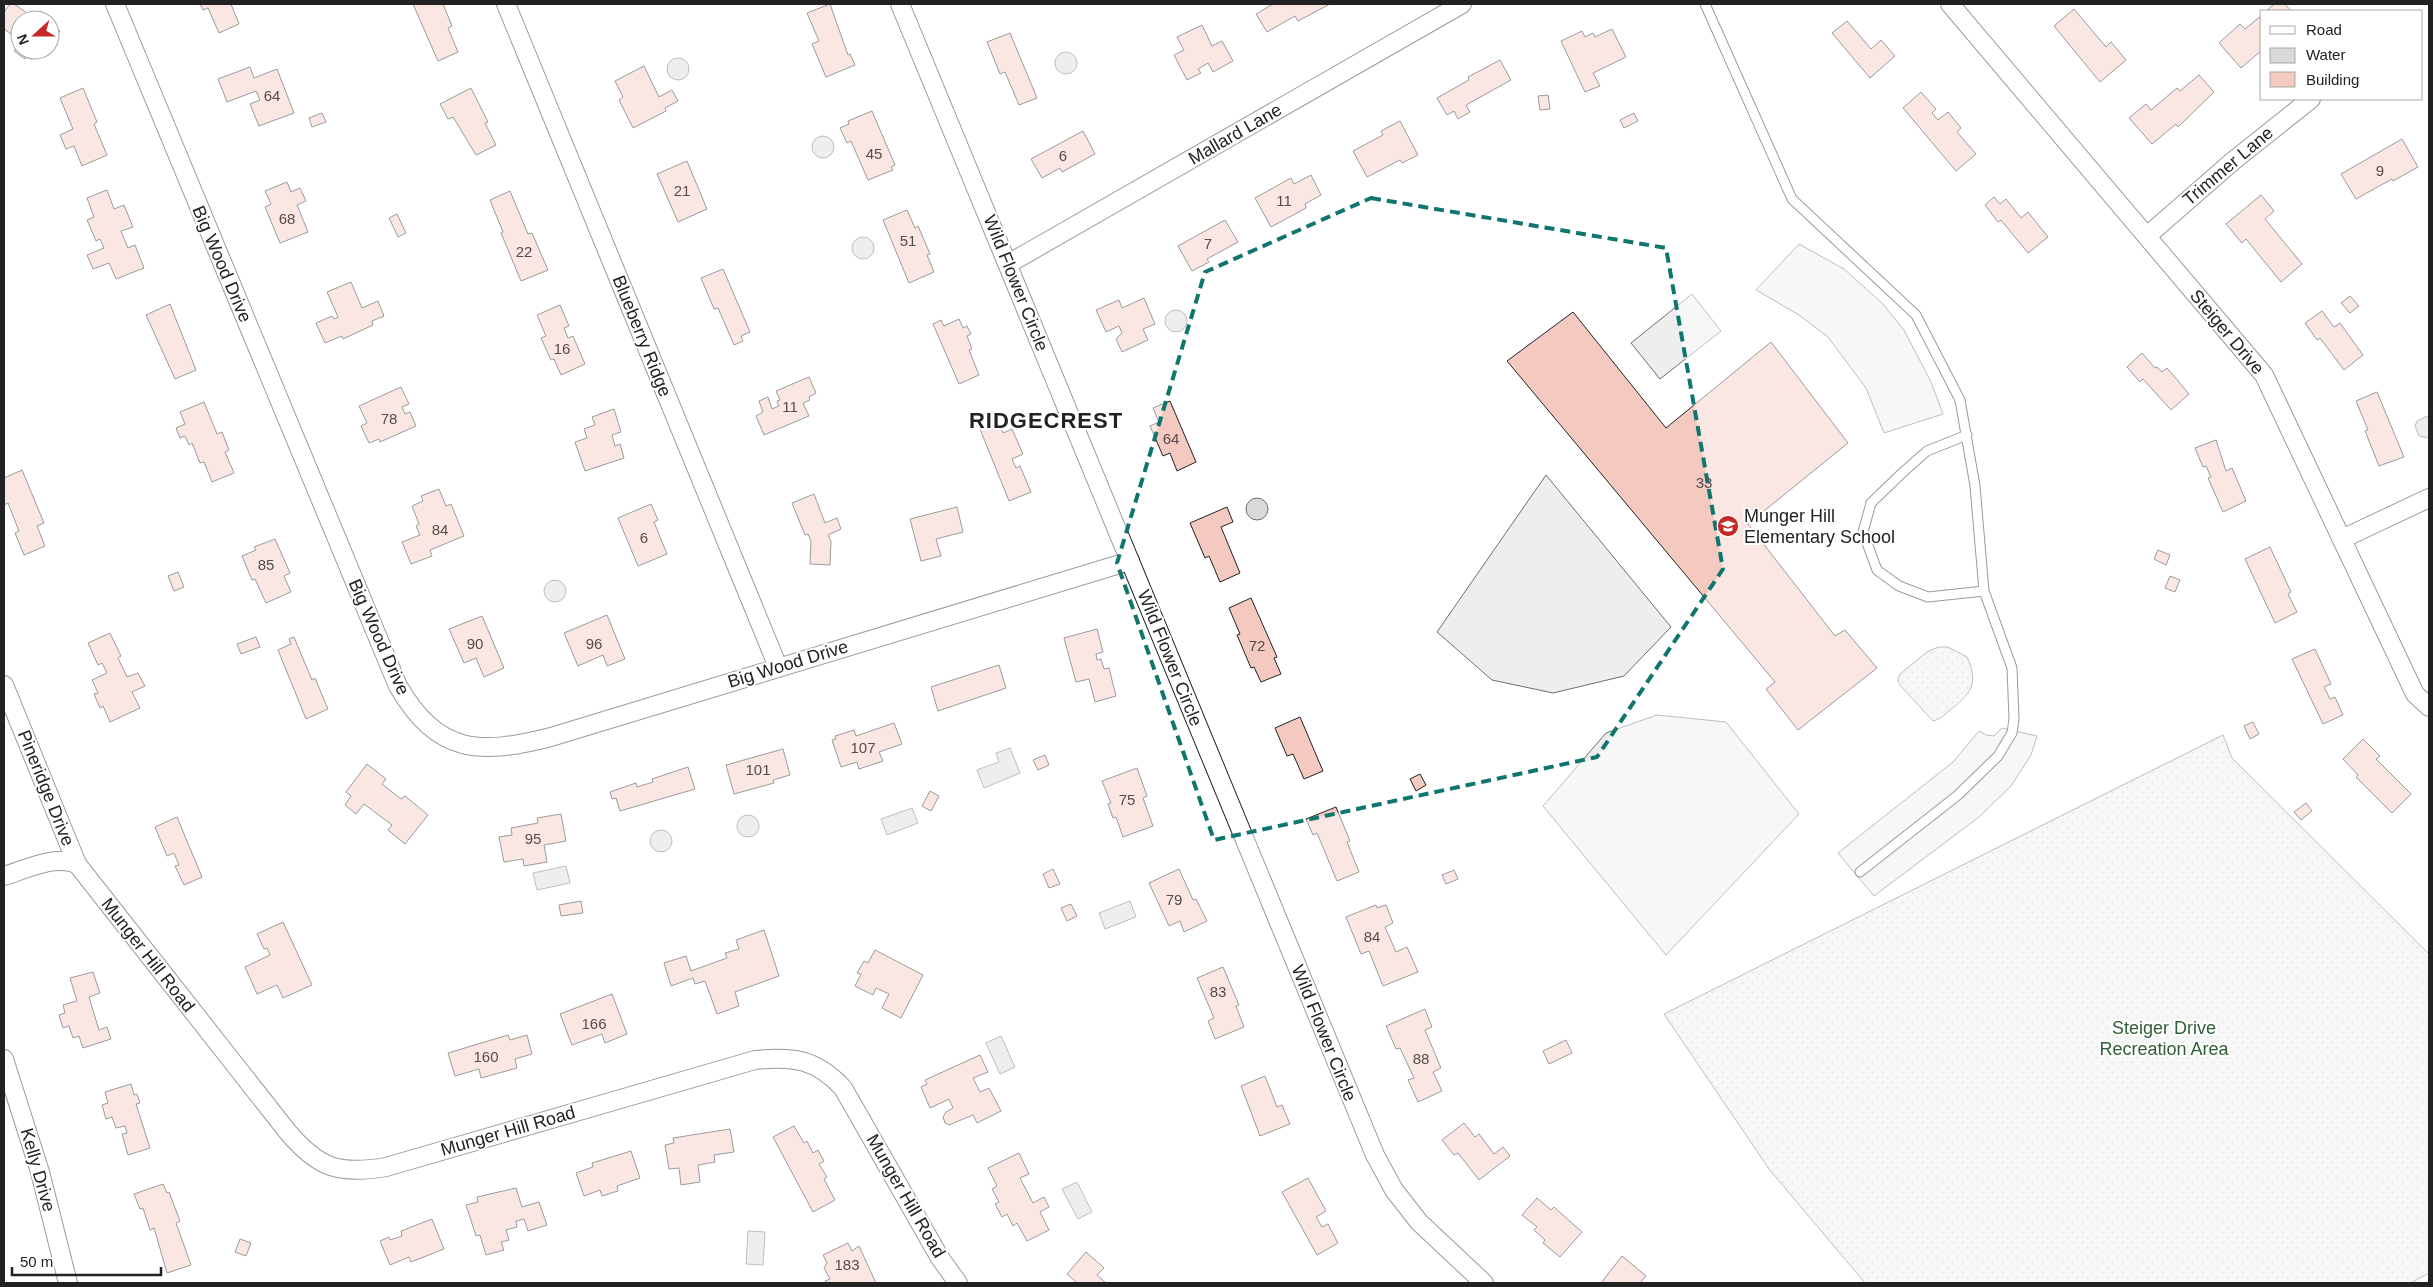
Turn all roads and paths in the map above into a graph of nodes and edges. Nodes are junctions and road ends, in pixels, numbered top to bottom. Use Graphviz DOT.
graph roads {
  1 [pos="114,4"];
  2 [pos="506,4"];
  3 [pos="900,4"];
  4 [pos="1462,4"];
  5 [pos="1705,4"];
  6 [pos="1950,4"];
  7 [pos="2310,100"];
  8 [pos="2147,236"];
  9 [pos="1008,264"];
  10 [pos="1967,435"];
  11 [pos="2429,498"];
  12 [pos="2342,539"];
  13 [pos="1130,560"];
  14 [pos="1984,591"];
  15 [pos="778,668"];
  16 [pos="4,685"];
  17 [pos="2429,707"];
  18 [pos="77,864"];
  19 [pos="1860,872"];
  20 [pos="4,876"];
  21 [pos="4,1059"];
  22 [pos="68,1283"];
  23 [pos="958,1283"];
  24 [pos="1484,1283"];
  1 -- 15 [label="street, Big Wood Drive"];
  2 -- 15 [label="street, Blueberry Ridge"];
  3 -- 9 [label="street, Wild Flower Circle"];
  4 -- 9 [label="street, Mallard Lane"];
  5 -- 10 [label="lane"];
  6 -- 8 [label="street, Steiger Drive"];
  7 -- 8 [label="street, Trimmer Lane"];
  8 -- 12 [label="street, Steiger Drive"];
  9 -- 13 [label="street, Wild Flower Circle"];
  10 -- 14 [label="lane"];
  10 -- 14 [label="lane"];
  11 -- 12 [label="street"];
  12 -- 17 [label="street, Steiger Drive"];
  13 -- 15 [label="street, Big Wood Drive"];
  13 -- 24 [label="street, Wild Flower Circle"];
  14 -- 19 [label="lane"];
  16 -- 18 [label="street, Pineridge Drive"];
  18 -- 20 [label="street"];
  18 -- 23 [label="street, Munger Hill Road"];
  21 -- 22 [label="street, Kelly Drive"];
}
